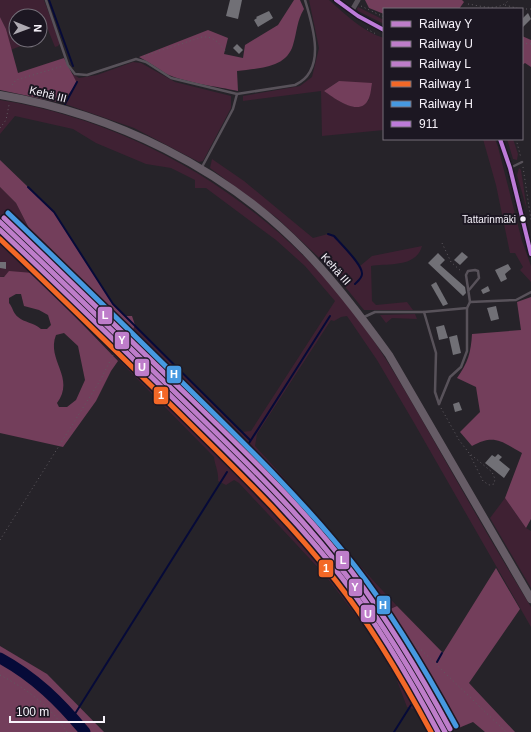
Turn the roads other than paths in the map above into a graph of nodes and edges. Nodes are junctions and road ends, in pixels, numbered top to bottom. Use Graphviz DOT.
graph roads {
  1 [pos="46,0"];
  2 [pos="304,0"];
  3 [pos="336,0"];
  4 [pos="357,2"];
  5 [pos="351,12"];
  6 [pos="383,29"];
  7 [pos="237,94"];
  8 [pos="0,95"];
  9 [pos="500,140"];
  10 [pos="522,162"];
  11 [pos="510,168"];
  12 [pos="201,169"];
  13 [pos="531,254"];
  14 [pos="469,290"];
  15 [pos="531,292"];
  16 [pos="470,302"];
  17 [pos="467,308"];
  18 [pos="424,312"];
  19 [pos="363,318"];
  20 [pos="531,599"];
  1 -- 7 [label="lane"];
  2 -- 7 [label="lane"];
  3 -- 5 [label="street"];
  4 -- 5 [label="street"];
  5 -- 6 [label="street"];
  7 -- 12 [label="lane"];
  8 -- 12 [label="highway, Kehä III"];
  9 -- 11 [label="street"];
  10 -- 11 [label="lane"];
  11 -- 13 [label="street"];
  12 -- 19 [label="highway, Kehä III"];
  14 -- 14 [label="lane"];
  14 -- 16 [label="lane"];
  15 -- 16 [label="lane"];
  16 -- 17 [label="lane"];
  17 -- 18 [label="lane"];
  17 -- 18 [label="lane"];
  18 -- 19 [label="lane"];
  19 -- 20 [label="highway, Kehä III"];
}
